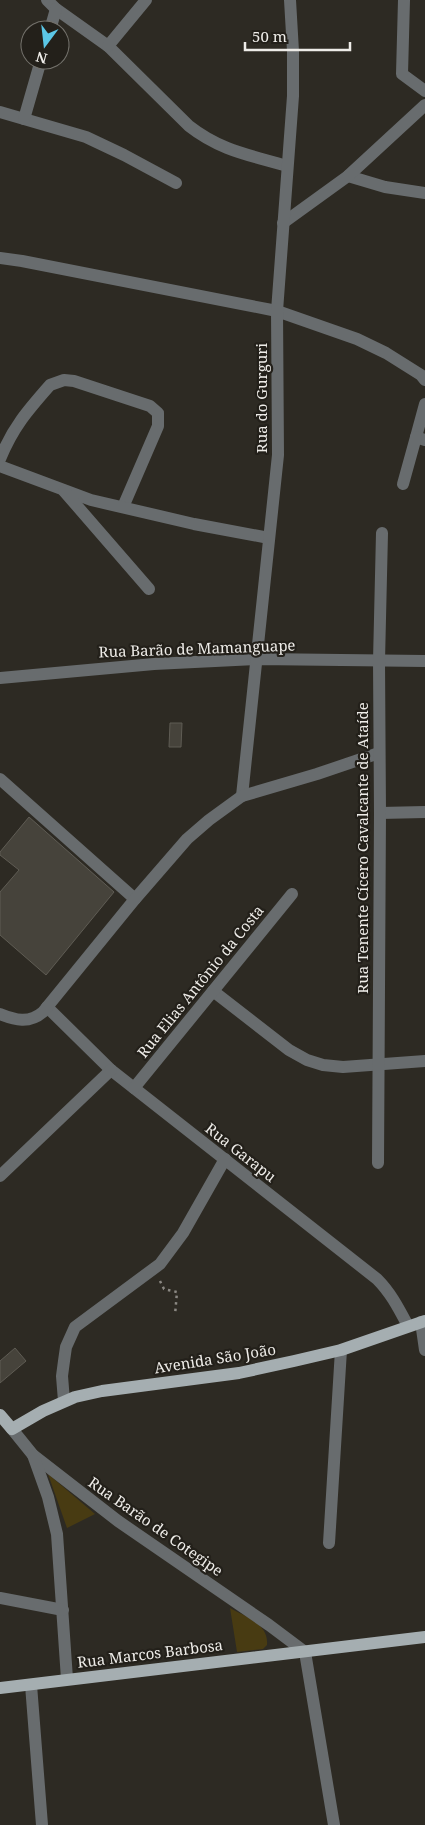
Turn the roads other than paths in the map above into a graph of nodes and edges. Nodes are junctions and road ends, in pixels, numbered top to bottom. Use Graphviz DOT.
graph roads {
  1 [pos="47,0"];
  2 [pos="146,0"];
  3 [pos="290,0"];
  4 [pos="404,0"];
  5 [pos="56,9"];
  6 [pos="53,20"];
  7 [pos="108,46"];
  8 [pos="38,70"];
  9 [pos="425,91"];
  10 [pos="425,104"];
  11 [pos="0,112"];
  12 [pos="24,119"];
  13 [pos="288,166"];
  14 [pos="348,176"];
  15 [pos="176,183"];
  16 [pos="425,193"];
  17 [pos="283,223"];
  18 [pos="0,258"];
  19 [pos="276,311"];
  20 [pos="425,380"];
  21 [pos="425,404"];
  22 [pos="420,439"];
  23 [pos="0,459"];
  24 [pos="0,466"];
  25 [pos="403,484"];
  26 [pos="64,491"];
  27 [pos="123,507"];
  28 [pos="382,533"];
  29 [pos="268,538"];
  30 [pos="149,589"];
  31 [pos="258,659"];
  32 [pos="379,661"];
  33 [pos="425,661"];
  34 [pos="0,678"];
  35 [pos="379,753"];
  36 [pos="0,779"];
  37 [pos="242,796"];
  38 [pos="425,812"];
  39 [pos="380,813"];
  40 [pos="292,894"];
  41 [pos="135,899"];
  42 [pos="213,991"];
  43 [pos="48,1007"];
  44 [pos="0,1014"];
  45 [pos="425,1061"];
  46 [pos="377,1064"];
  47 [pos="112,1070"];
  48 [pos="134,1088"];
  49 [pos="225,1159"];
  50 [pos="378,1163"];
  51 [pos="0,1176"];
  52 [pos="423,1321"];
  53 [pos="408,1326"];
  54 [pos="341,1350"];
  55 [pos="425,1350"];
  56 [pos="64,1401"];
  57 [pos="0,1415"];
  58 [pos="12,1429"];
  59 [pos="33,1455"];
  60 [pos="329,1543"];
  61 [pos="0,1598"];
  62 [pos="63,1610"];
  63 [pos="425,1637"];
  64 [pos="305,1652"];
  65 [pos="67,1680"];
  66 [pos="30,1685"];
  67 [pos="0,1688"];
  68 [pos="42,1825"];
  69 [pos="334,1825"];
  1 -- 5 [label="street"];
  2 -- 7 [label="street"];
  3 -- 13 [label="street, Rua do Gurguri"];
  4 -- 9 [label="street"];
  5 -- 6 [label="street"];
  5 -- 7 [label="street"];
  7 -- 13 [label="street"];
  8 -- 12 [label="street"];
  10 -- 14 [label="street"];
  11 -- 12 [label="street"];
  12 -- 15 [label="street"];
  13 -- 17 [label="street, Rua do Gurguri"];
  14 -- 16 [label="street"];
  14 -- 17 [label="street"];
  17 -- 19 [label="street, Rua do Gurguri"];
  18 -- 19 [label="street"];
  19 -- 20 [label="street"];
  19 -- 29 [label="street, Rua do Gurguri"];
  21 -- 22 [label="street"];
  22 -- 25 [label="street"];
  23 -- 27 [label="street"];
  24 -- 26 [label="street"];
  26 -- 27 [label="street"];
  26 -- 30 [label="street"];
  27 -- 29 [label="street"];
  28 -- 32 [label="street, Rua Tenente Cícero Cavalcante de Ataíde"];
  29 -- 31 [label="street, Rua do Gurguri"];
  31 -- 32 [label="street, Rua Barão de Mamanguape"];
  31 -- 34 [label="street, Rua Barão de Mamanguape"];
  31 -- 37 [label="street, Rua do Gurguri"];
  32 -- 33 [label="street, Rua Barão de Mamanguape"];
  32 -- 35 [label="street, Rua Tenente Cícero Cavalcante de Ataíde"];
  35 -- 37 [label="street"];
  35 -- 39 [label="street, Rua Tenente Cícero Cavalcante de Ataíde"];
  36 -- 41 [label="street"];
  37 -- 41 [label="street"];
  38 -- 39 [label="street"];
  39 -- 46 [label="street, Rua Tenente Cícero Cavalcante de Ataíde"];
  40 -- 42 [label="street, Rua Elias Antônio da Costa"];
  41 -- 43 [label="street"];
  42 -- 46 [label="street"];
  42 -- 48 [label="street, Rua Elias Antônio da Costa"];
  43 -- 44 [label="street"];
  43 -- 47 [label="street, Rua Garapu"];
  45 -- 46 [label="street"];
  46 -- 50 [label="street, Rua Tenente Cícero Cavalcante de Ataíde"];
  47 -- 48 [label="street, Rua Garapu"];
  47 -- 51 [label="street"];
  48 -- 49 [label="street, Rua Garapu"];
  49 -- 53 [label="street, Rua Garapu"];
  49 -- 56 [label="street"];
  52 -- 53 [label="main road, Avenida São João"];
  52 -- 55 [label="street"];
  53 -- 54 [label="main road, Avenida São João"];
  54 -- 56 [label="main road, Avenida São João"];
  54 -- 60 [label="street"];
  56 -- 58 [label="main road, Avenida São João"];
  57 -- 58 [label="main road, Rua Barão de Cotegipe"];
  58 -- 59 [label="street, Rua Barão de Cotegipe"];
  59 -- 62 [label="street"];
  59 -- 64 [label="street, Rua Barão de Cotegipe"];
  61 -- 62 [label="street"];
  62 -- 65 [label="street"];
  63 -- 64 [label="main road, Rua Marcos Barbosa"];
  64 -- 65 [label="main road, Rua Marcos Barbosa"];
  64 -- 69 [label="street"];
  65 -- 66 [label="main road, Rua Marcos Barbosa"];
  66 -- 67 [label="main road, Rua Marcos Barbosa"];
  66 -- 68 [label="street"];
}
